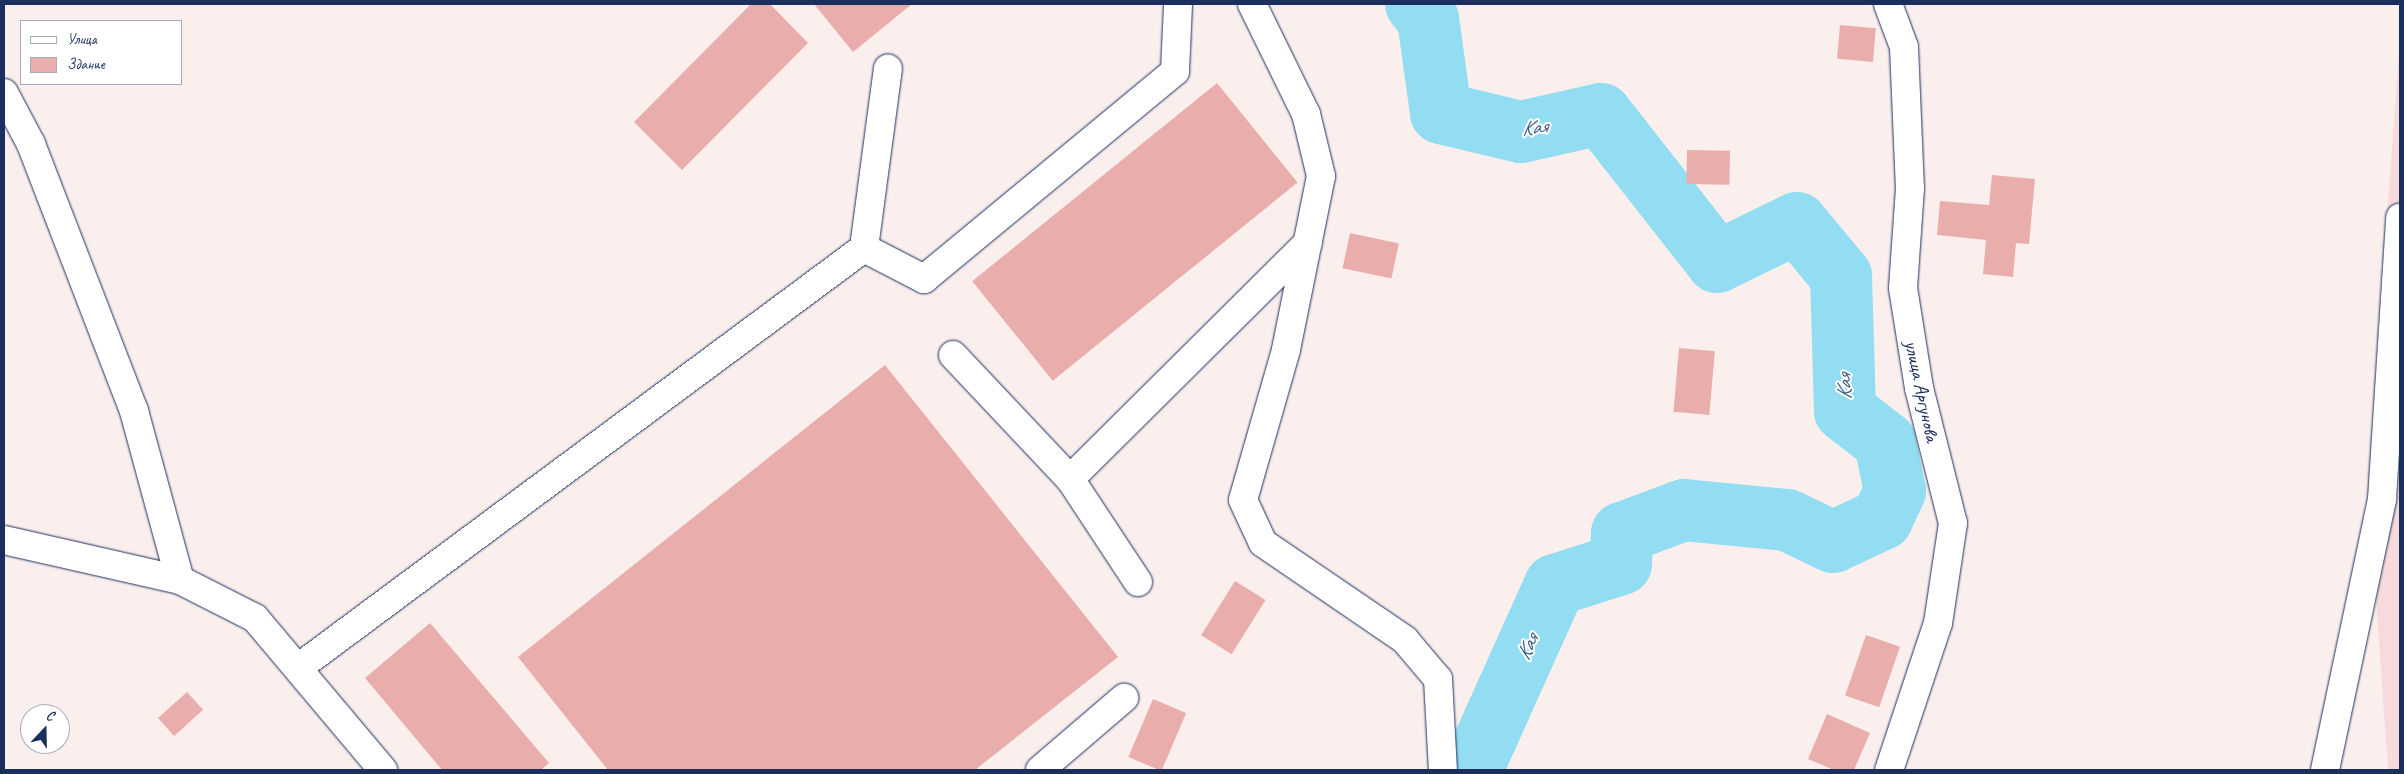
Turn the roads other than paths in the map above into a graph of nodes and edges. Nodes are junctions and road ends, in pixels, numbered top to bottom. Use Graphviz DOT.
graph roads {
  1 [pos="1178,4"];
  2 [pos="1252,4"];
  3 [pos="1888,4"];
  4 [pos="888,69"];
  5 [pos="4,93"];
  6 [pos="2400,218"];
  7 [pos="1308,243"];
  8 [pos="864,248"];
  9 [pos="954,355"];
  10 [pos="2400,456"];
  11 [pos="1070,479"];
  12 [pos="2382,499"];
  13 [pos="4,540"];
  14 [pos="180,580"];
  15 [pos="1138,582"];
  16 [pos="298,668"];
  17 [pos="1124,698"];
  18 [pos="383,770"];
  19 [pos="1040,770"];
  20 [pos="1443,770"];
  21 [pos="1889,770"];
  22 [pos="2325,770"];
  1 -- 8 [label="street"];
  2 -- 7 [label="street"];
  3 -- 21 [label="street, улица Аргунова"];
  4 -- 8 [label="street"];
  5 -- 14 [label="street"];
  6 -- 12 [label="street"];
  7 -- 11 [label="street"];
  7 -- 20 [label="street"];
  8 -- 16 [label="street"];
  9 -- 11 [label="street"];
  10 -- 12 [label="street"];
  11 -- 15 [label="street"];
  12 -- 22 [label="street"];
  13 -- 14 [label="street"];
  14 -- 16 [label="street"];
  16 -- 18 [label="street"];
  17 -- 19 [label="street"];
}
